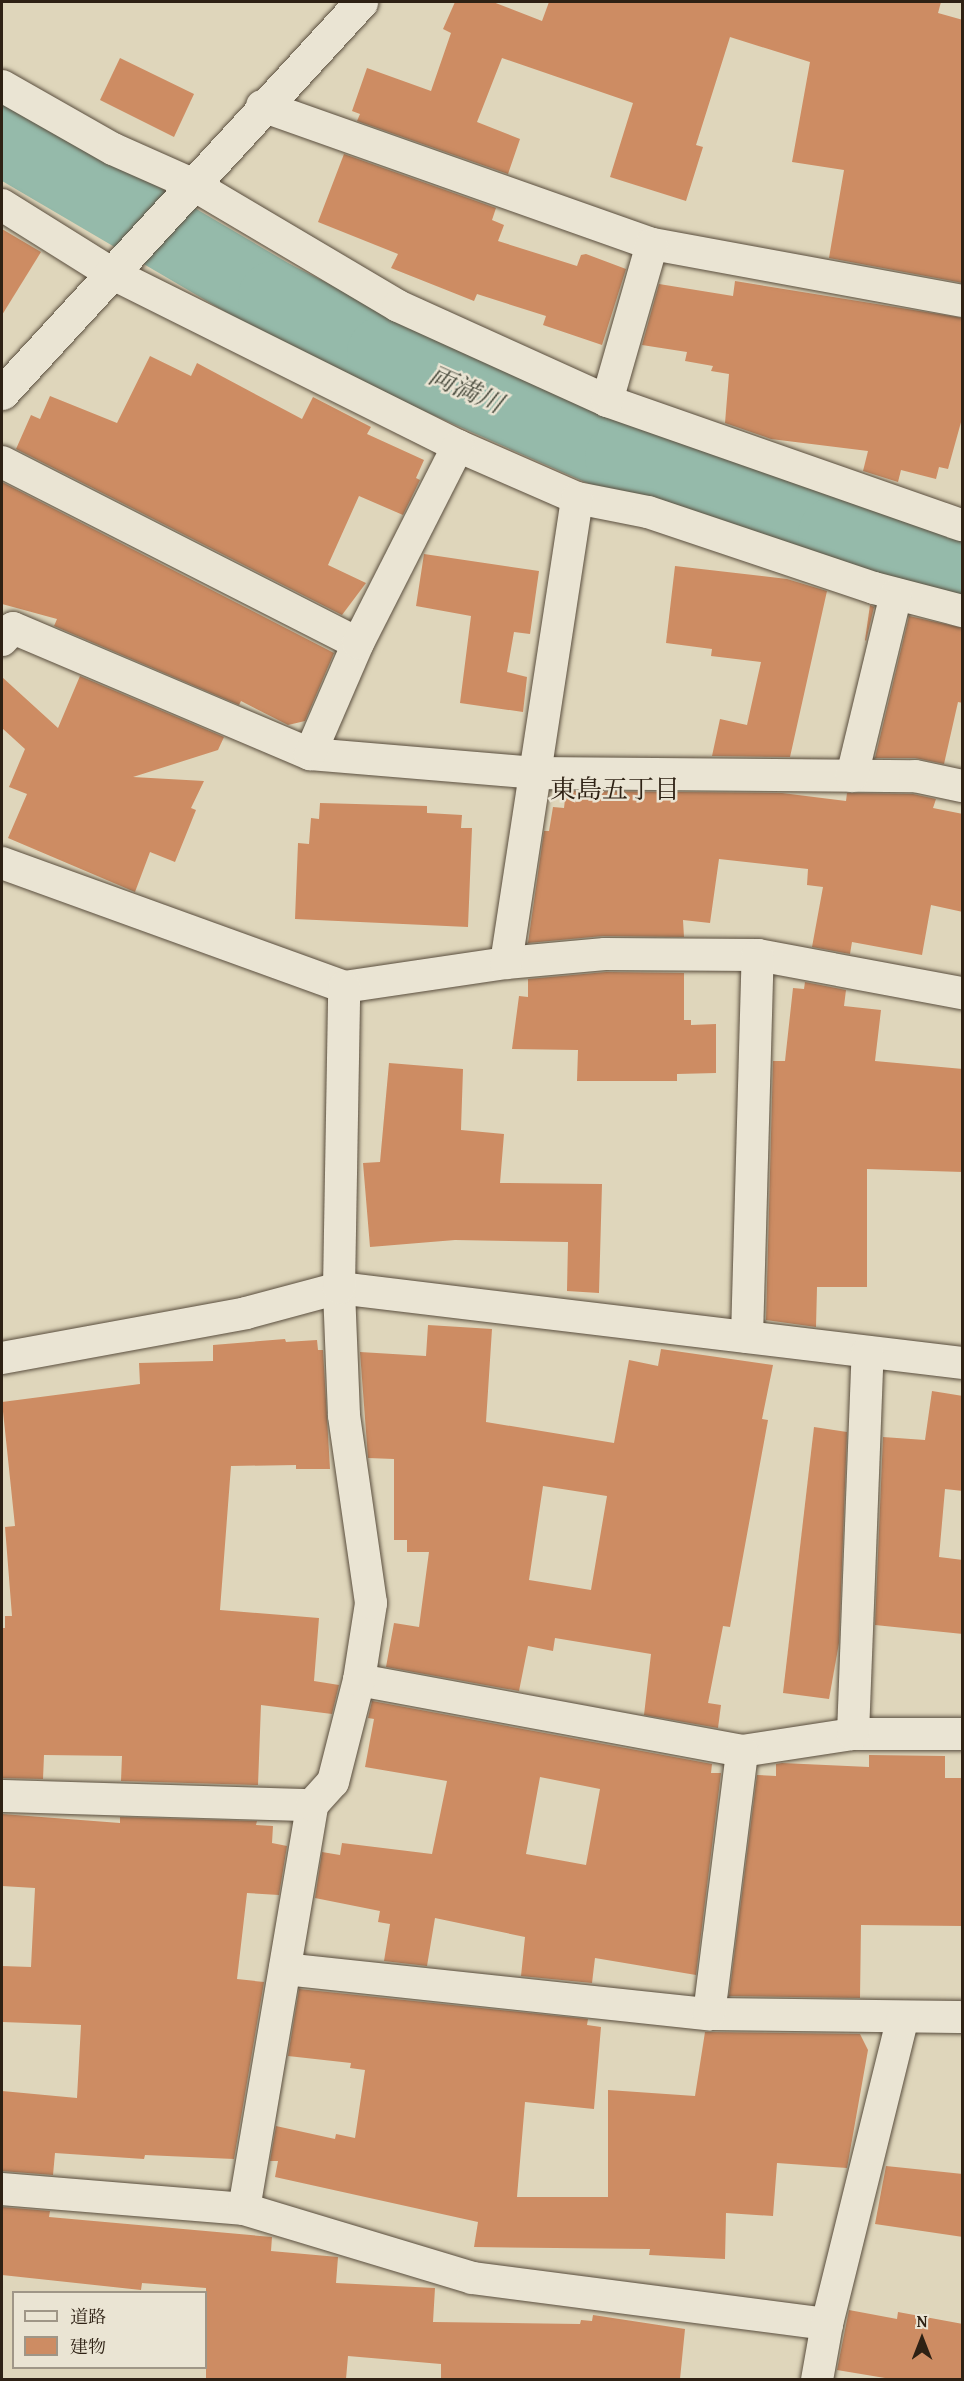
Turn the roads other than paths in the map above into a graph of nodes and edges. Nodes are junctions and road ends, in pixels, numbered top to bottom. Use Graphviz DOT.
graph roads {
  1 [pos="361,2"];
  2 [pos="2,86"];
  3 [pos="262,106"];
  4 [pos="185,190"];
  5 [pos="2,205"];
  6 [pos="652,244"];
  7 [pos="118,264"];
  8 [pos="963,301"];
  9 [pos="2,393"];
  10 [pos="607,401"];
  11 [pos="458,446"];
  12 [pos="2,462"];
  13 [pos="578,498"];
  14 [pos="963,525"];
  15 [pos="896,594"];
  16 [pos="963,611"];
  17 [pos="2,640"];
  18 [pos="358,643"];
  19 [pos="310,754"];
  20 [pos="535,773"];
  21 [pos="852,776"];
  22 [pos="963,786"];
  23 [pos="2,862"];
  24 [pos="758,955"];
  25 [pos="506,963"];
  26 [pos="344,987"];
  27 [pos="963,993"];
  28 [pos="339,1288"];
  29 [pos="747,1337"];
  30 [pos="868,1352"];
  31 [pos="2,1358"];
  32 [pos="963,1363"];
  33 [pos="359,1680"];
  34 [pos="853,1734"];
  35 [pos="963,1734"];
  36 [pos="742,1751"];
  37 [pos="2,1796"];
  38 [pos="312,1805"];
  39 [pos="285,1969"];
  40 [pos="709,2014"];
  41 [pos="903,2017"];
  42 [pos="963,2017"];
  43 [pos="2,2189"];
  44 [pos="244,2209"];
  45 [pos="827,2324"];
  46 [pos="817,2379"];
  1 -- 3 [label="street"];
  2 -- 4 [label="street"];
  3 -- 4 [label="street"];
  3 -- 6 [label="street"];
  4 -- 7 [label="street"];
  4 -- 10 [label="street"];
  5 -- 7 [label="street"];
  6 -- 8 [label="street"];
  6 -- 10 [label="street"];
  7 -- 9 [label="street"];
  7 -- 11 [label="street"];
  10 -- 14 [label="street"];
  11 -- 13 [label="street"];
  11 -- 18 [label="street"];
  12 -- 18 [label="street"];
  13 -- 15 [label="street"];
  13 -- 20 [label="street"];
  15 -- 16 [label="street"];
  15 -- 21 [label="street"];
  17 -- 19 [label="street"];
  18 -- 19 [label="street"];
  19 -- 20 [label="street"];
  20 -- 21 [label="street"];
  20 -- 25 [label="street"];
  21 -- 22 [label="street"];
  23 -- 26 [label="street"];
  24 -- 25 [label="street"];
  24 -- 27 [label="street"];
  24 -- 29 [label="street"];
  25 -- 26 [label="street"];
  26 -- 28 [label="street"];
  28 -- 29 [label="street"];
  28 -- 31 [label="street"];
  28 -- 33 [label="street"];
  29 -- 30 [label="street"];
  30 -- 32 [label="street"];
  30 -- 34 [label="street"];
  33 -- 36 [label="street"];
  33 -- 38 [label="street"];
  34 -- 35 [label="street"];
  34 -- 36 [label="street"];
  36 -- 40 [label="street"];
  37 -- 38 [label="street"];
  38 -- 39 [label="street"];
  39 -- 40 [label="street"];
  39 -- 44 [label="street"];
  40 -- 41 [label="street"];
  41 -- 42 [label="street"];
  41 -- 45 [label="street"];
  43 -- 44 [label="street"];
  44 -- 45 [label="street"];
  45 -- 46 [label="street"];
}
